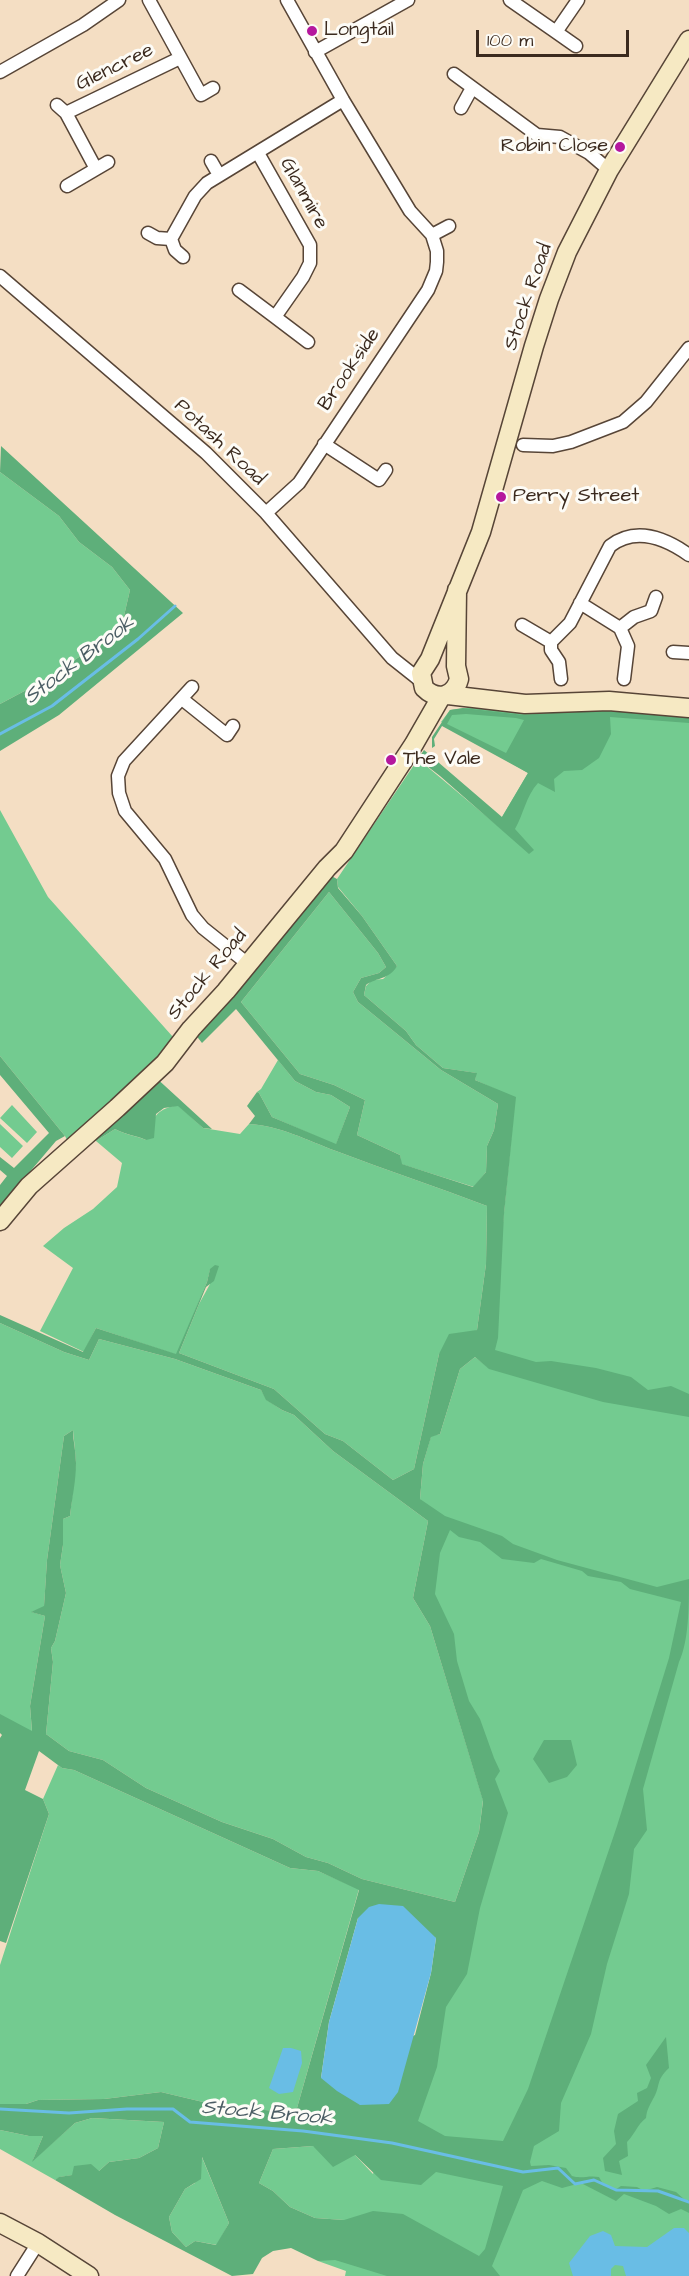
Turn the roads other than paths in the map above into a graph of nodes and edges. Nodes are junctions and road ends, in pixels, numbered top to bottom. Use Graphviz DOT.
graph roads {
  1 [pos="119,0"];
  2 [pos="149,0"];
  3 [pos="287,0"];
  4 [pos="408,0"];
  5 [pos="510,0"];
  6 [pos="578,0"];
  7 [pos="556,32"];
  8 [pos="689,40"];
  9 [pos="576,46"];
  10 [pos="315,52"];
  11 [pos="180,58"];
  12 [pos="0,72"];
  13 [pos="454,74"];
  14 [pos="213,88"];
  15 [pos="472,88"];
  16 [pos="343,100"];
  17 [pos="461,108"];
  18 [pos="258,153"];
  19 [pos="211,161"];
  20 [pos="108,162"];
  21 [pos="96,169"];
  22 [pos="609,170"];
  23 [pos="219,175"];
  24 [pos="67,186"];
  25 [pos="449,226"];
  26 [pos="148,233"];
  27 [pos="432,235"];
  28 [pos="171,239"];
  29 [pos="183,257"];
  30 [pos="0,276"];
  31 [pos="239,290"];
  32 [pos="275,317"];
  33 [pos="308,342"];
  34 [pos="689,348"];
  35 [pos="324,444"];
  36 [pos="523,445"];
  37 [pos="379,480"];
  38 [pos="267,513"];
  39 [pos="689,555"];
  40 [pos="457,590"];
  41 [pos="656,597"];
  42 [pos="580,603"];
  43 [pos="522,625"];
  44 [pos="620,628"];
  45 [pos="551,642"];
  46 [pos="674,652"];
  47 [pos="689,653"];
  48 [pos="457,669"];
  49 [pos="561,679"];
  50 [pos="624,679"];
  51 [pos="432,681"];
  52 [pos="192,687"];
  53 [pos="182,699"];
  54 [pos="501,701"];
  55 [pos="689,708"];
  56 [pos="227,734"];
  57 [pos="248,964"];
  58 [pos="0,1221"];
  59 [pos="0,2223"];
  60 [pos="38,2243"];
  61 [pos="17,2276"];
  62 [pos="89,2276"];
  1 -- 12 [label="street"];
  2 -- 11 [label="street"];
  3 -- 10 [label="street"];
  4 -- 10 [label="street"];
  5 -- 7 [label="street"];
  6 -- 7 [label="street"];
  7 -- 9 [label="street"];
  8 -- 22 [label="main road, Stock Road"];
  10 -- 16 [label="street"];
  11 -- 14 [label="street"];
  11 -- 21 [label="street, Glencree"];
  13 -- 15 [label="street"];
  15 -- 17 [label="street"];
  15 -- 22 [label="street"];
  16 -- 18 [label="street"];
  16 -- 27 [label="street"];
  18 -- 23 [label="street"];
  18 -- 32 [label="street, Glanmire"];
  19 -- 23 [label="street"];
  20 -- 21 [label="street"];
  21 -- 24 [label="street"];
  22 -- 40 [label="main road, Stock Road"];
  23 -- 28 [label="street"];
  25 -- 27 [label="street"];
  26 -- 28 [label="street"];
  27 -- 35 [label="street, Brookside"];
  28 -- 29 [label="street"];
  30 -- 38 [label="street, Potash Road"];
  31 -- 32 [label="street"];
  32 -- 33 [label="street"];
  34 -- 36 [label="street"];
  35 -- 37 [label="street"];
  35 -- 38 [label="street, Brookside"];
  38 -- 51 [label="street, Potash Road"];
  39 -- 42 [label="street"];
  40 -- 48 [label="main road, Stock Road"];
  40 -- 51 [label="main road, Stock Road"];
  41 -- 44 [label="street"];
  42 -- 44 [label="street"];
  42 -- 45 [label="street"];
  43 -- 45 [label="street"];
  44 -- 50 [label="street"];
  45 -- 49 [label="street"];
  46 -- 47 [label="street"];
  48 -- 51 [label="main road"];
  48 -- 51 [label="main road, Stock Road"];
  48 -- 54 [label="main road"];
  51 -- 54 [label="main road"];
  51 -- 57 [label="main road, Stock Road"];
  52 -- 53 [label="street"];
  53 -- 56 [label="street"];
  53 -- 57 [label="street"];
  54 -- 55 [label="main road"];
  57 -- 58 [label="main road, Stock Road"];
  59 -- 60 [label="main road"];
  60 -- 61 [label="street"];
  60 -- 62 [label="main road"];
}
